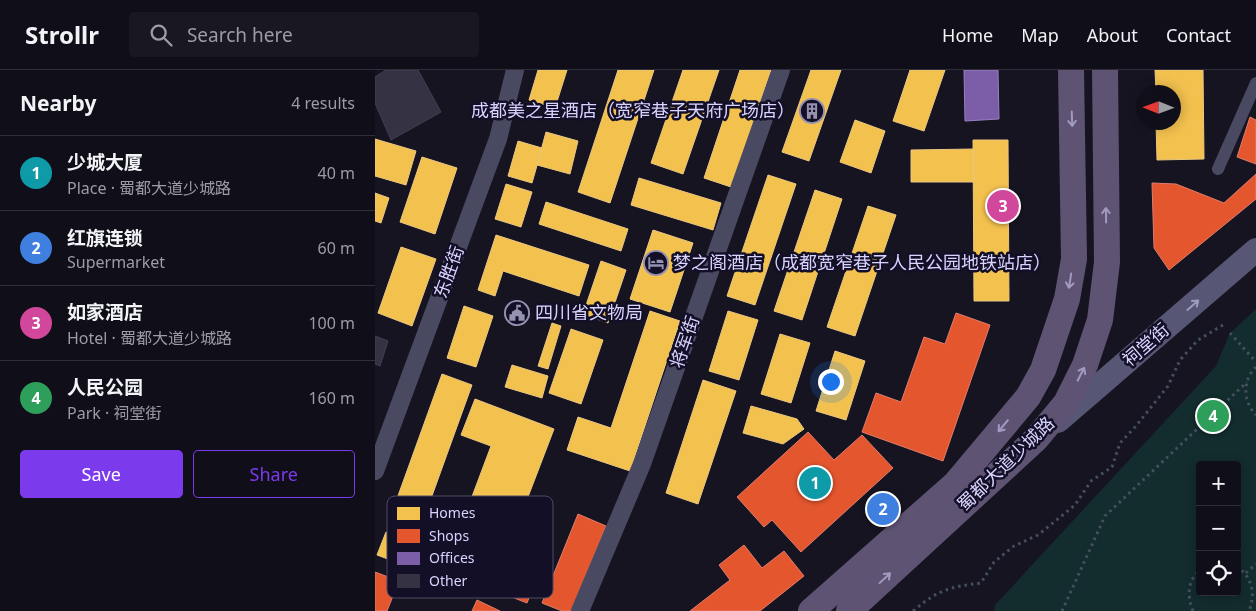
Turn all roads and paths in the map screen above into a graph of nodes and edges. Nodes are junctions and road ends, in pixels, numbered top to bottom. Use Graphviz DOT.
graph roads {
  1 [pos="515,70"];
  2 [pos="781,70"];
  3 [pos="1071,70"];
  4 [pos="1105,70"];
  5 [pos="1256,83"];
  6 [pos="1217,169"];
  7 [pos="1256,250"];
  8 [pos="1223,325"];
  9 [pos="1230,333"];
  10 [pos="1256,362"];
  11 [pos="1256,367"];
  12 [pos="1247,382"];
  13 [pos="1256,414"];
  14 [pos="1036,440"];
  15 [pos="375,471"];
  16 [pos="1256,564"];
  17 [pos="1241,569"];
  18 [pos="1246,573"];
  19 [pos="1196,574"];
  20 [pos="580,611"];
  21 [pos="811,611"];
  22 [pos="849,611"];
  23 [pos="913,611"];
  24 [pos="1062,611"];
  25 [pos="1193,611"];
  26 [pos="1249,611"];
  1 -- 15 [label="street, 东胜街"];
  2 -- 20 [label="street, 将军街"];
  3 -- 21 [label="main road, 蜀都大道少城路, one-way"];
  14 -- 4 [label="main road, 蜀都大道少城路, one-way"];
  5 -- 6 [label="street"];
  14 -- 7 [label="main road, 祠堂街, one-way"];
  8 -- 23 [label="path"];
  9 -- 10 [label="path"];
  11 -- 12 [label="path"];
  12 -- 13 [label="path"];
  12 -- 24 [label="path"];
  22 -- 14 [label="main road, 蜀都大道少城路, one-way"];
  16 -- 18 [label="path"];
  17 -- 18 [label="path"];
  18 -- 26 [label="path"];
  19 -- 25 [label="path"];
}
